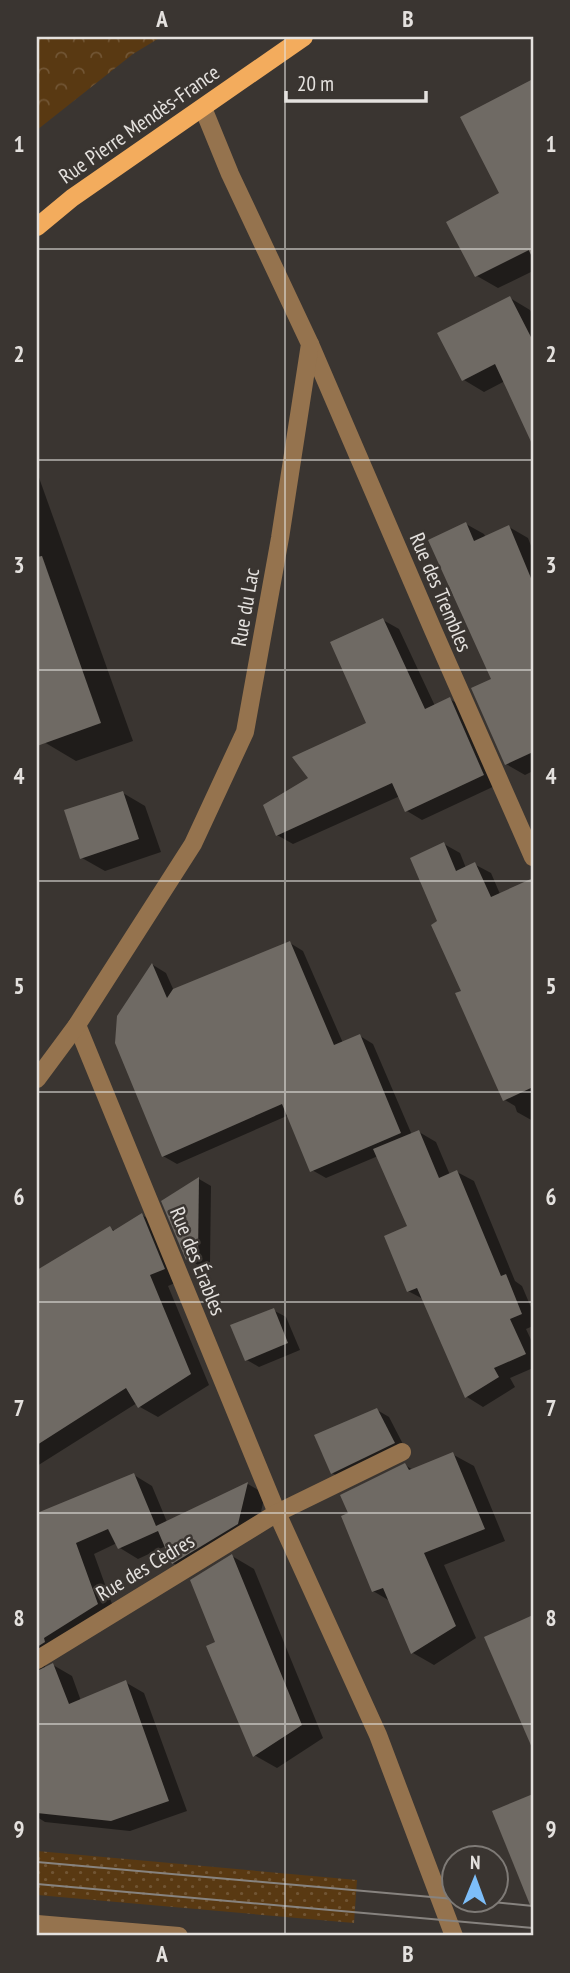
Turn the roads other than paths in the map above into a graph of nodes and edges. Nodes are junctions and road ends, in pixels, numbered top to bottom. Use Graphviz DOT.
graph roads {
  1 [pos="304,37"];
  2 [pos="203,108"];
  3 [pos="37,227"];
  4 [pos="310,344"];
  5 [pos="533,857"];
  6 [pos="77,1025"];
  7 [pos="37,1079"];
  8 [pos="402,1452"];
  9 [pos="277,1513"];
  10 [pos="37,1660"];
  11 [pos="37,1924"];
  12 [pos="179,1936"];
  13 [pos="454,1936"];
  1 -- 2 [label="main road, Rue Pierre Mendès-France"];
  2 -- 3 [label="main road, Rue Pierre Mendès-France"];
  2 -- 4 [label="street"];
  4 -- 5 [label="street, Rue des Trembles"];
  4 -- 6 [label="street, Rue du Lac"];
  6 -- 7 [label="street, Rue du Lac"];
  6 -- 9 [label="street, Rue des Érables"];
  8 -- 9 [label="street"];
  9 -- 10 [label="street, Rue des Cèdres"];
  9 -- 13 [label="street, Rue des Érables"];
  11 -- 12 [label="street"];
}
